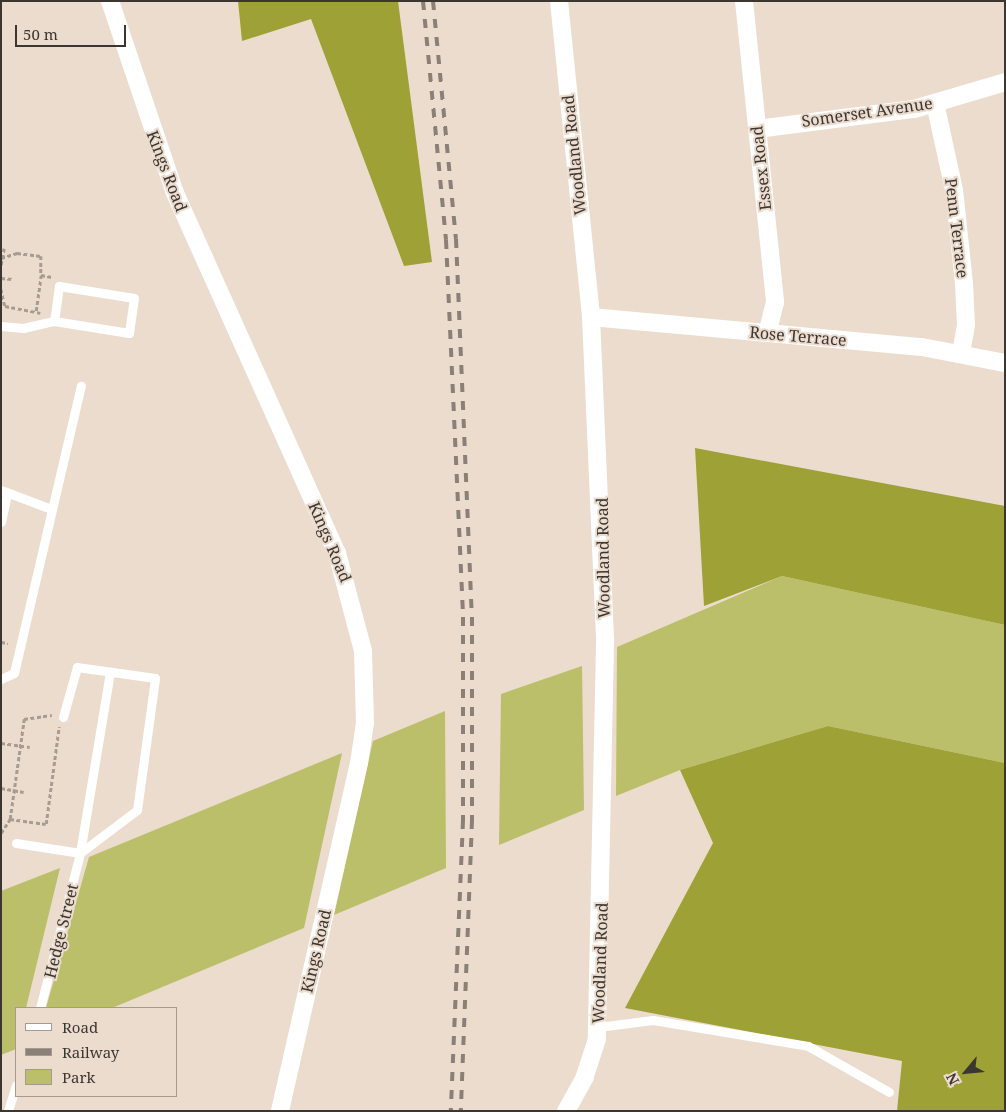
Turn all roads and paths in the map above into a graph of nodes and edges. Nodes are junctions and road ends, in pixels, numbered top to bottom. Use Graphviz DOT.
graph roads {
  1 [pos="110,1"];
  2 [pos="559,1"];
  3 [pos="744,1"];
  4 [pos="1005,82"];
  5 [pos="935,103"];
  6 [pos="757,129"];
  7 [pos="4,248"];
  8 [pos="2,259"];
  9 [pos="1,265"];
  10 [pos="41,275"];
  11 [pos="52,277"];
  12 [pos="1,278"];
  13 [pos="12,279"];
  14 [pos="1,289"];
  15 [pos="36,310"];
  16 [pos="591,317"];
  17 [pos="54,321"];
  18 [pos="1,326"];
  19 [pos="766,333"];
  20 [pos="960,354"];
  21 [pos="1005,363"];
  22 [pos="81,386"];
  23 [pos="4,492"];
  24 [pos="51,509"];
  25 [pos="1,522"];
  26 [pos="110,671"];
  27 [pos="1,679"];
  28 [pos="63,717"];
  29 [pos="1,743"];
  30 [pos="20,746"];
  31 [pos="30,747"];
  32 [pos="1,788"];
  33 [pos="14,790"];
  34 [pos="24,792"];
  35 [pos="10,819"];
  36 [pos="1,833"];
  37 [pos="16,843"];
  38 [pos="80,853"];
  39 [pos="40,1007"];
  40 [pos="598,1026"];
  41 [pos="15,1088"];
  42 [pos="889,1092"];
  43 [pos="8,1111"];
  44 [pos="280,1111"];
  45 [pos="566,1111"];
  1 -- 44 [label="street, Kings Road"];
  2 -- 16 [label="street, Woodland Road"];
  3 -- 6 [label="street, Essex Road"];
  4 -- 5 [label="street, Somerset Avenue"];
  5 -- 6 [label="street, Somerset Avenue"];
  5 -- 20 [label="street, Penn Terrace"];
  6 -- 19 [label="street, Essex Road"];
  7 -- 8 [label="path"];
  8 -- 9 [label="path"];
  8 -- 10 [label="path"];
  10 -- 11 [label="path"];
  10 -- 15 [label="path"];
  12 -- 13 [label="path"];
  14 -- 15 [label="path"];
  15 -- 17 [label="path"];
  16 -- 19 [label="street, Rose Terrace"];
  16 -- 40 [label="street, Woodland Road"];
  17 -- 17 [label="lane"];
  17 -- 18 [label="lane"];
  19 -- 20 [label="street, Rose Terrace"];
  20 -- 21 [label="street, Rose Terrace"];
  22 -- 24 [label="lane"];
  23 -- 24 [label="lane"];
  23 -- 25 [label="lane"];
  24 -- 27 [label="lane"];
  26 -- 28 [label="lane"];
  26 -- 38 [label="lane, Hedge Street"];
  26 -- 38 [label="lane"];
  28 -- 30 [label="path"];
  28 -- 35 [label="path"];
  29 -- 30 [label="path"];
  30 -- 31 [label="path"];
  30 -- 33 [label="path"];
  32 -- 33 [label="path"];
  33 -- 34 [label="path"];
  33 -- 35 [label="path"];
  35 -- 36 [label="path"];
  37 -- 38 [label="lane"];
  38 -- 39 [label="lane, Hedge Street"];
  40 -- 42 [label="lane"];
  40 -- 45 [label="street, Woodland Road"];
  41 -- 43 [label="lane"];
}
